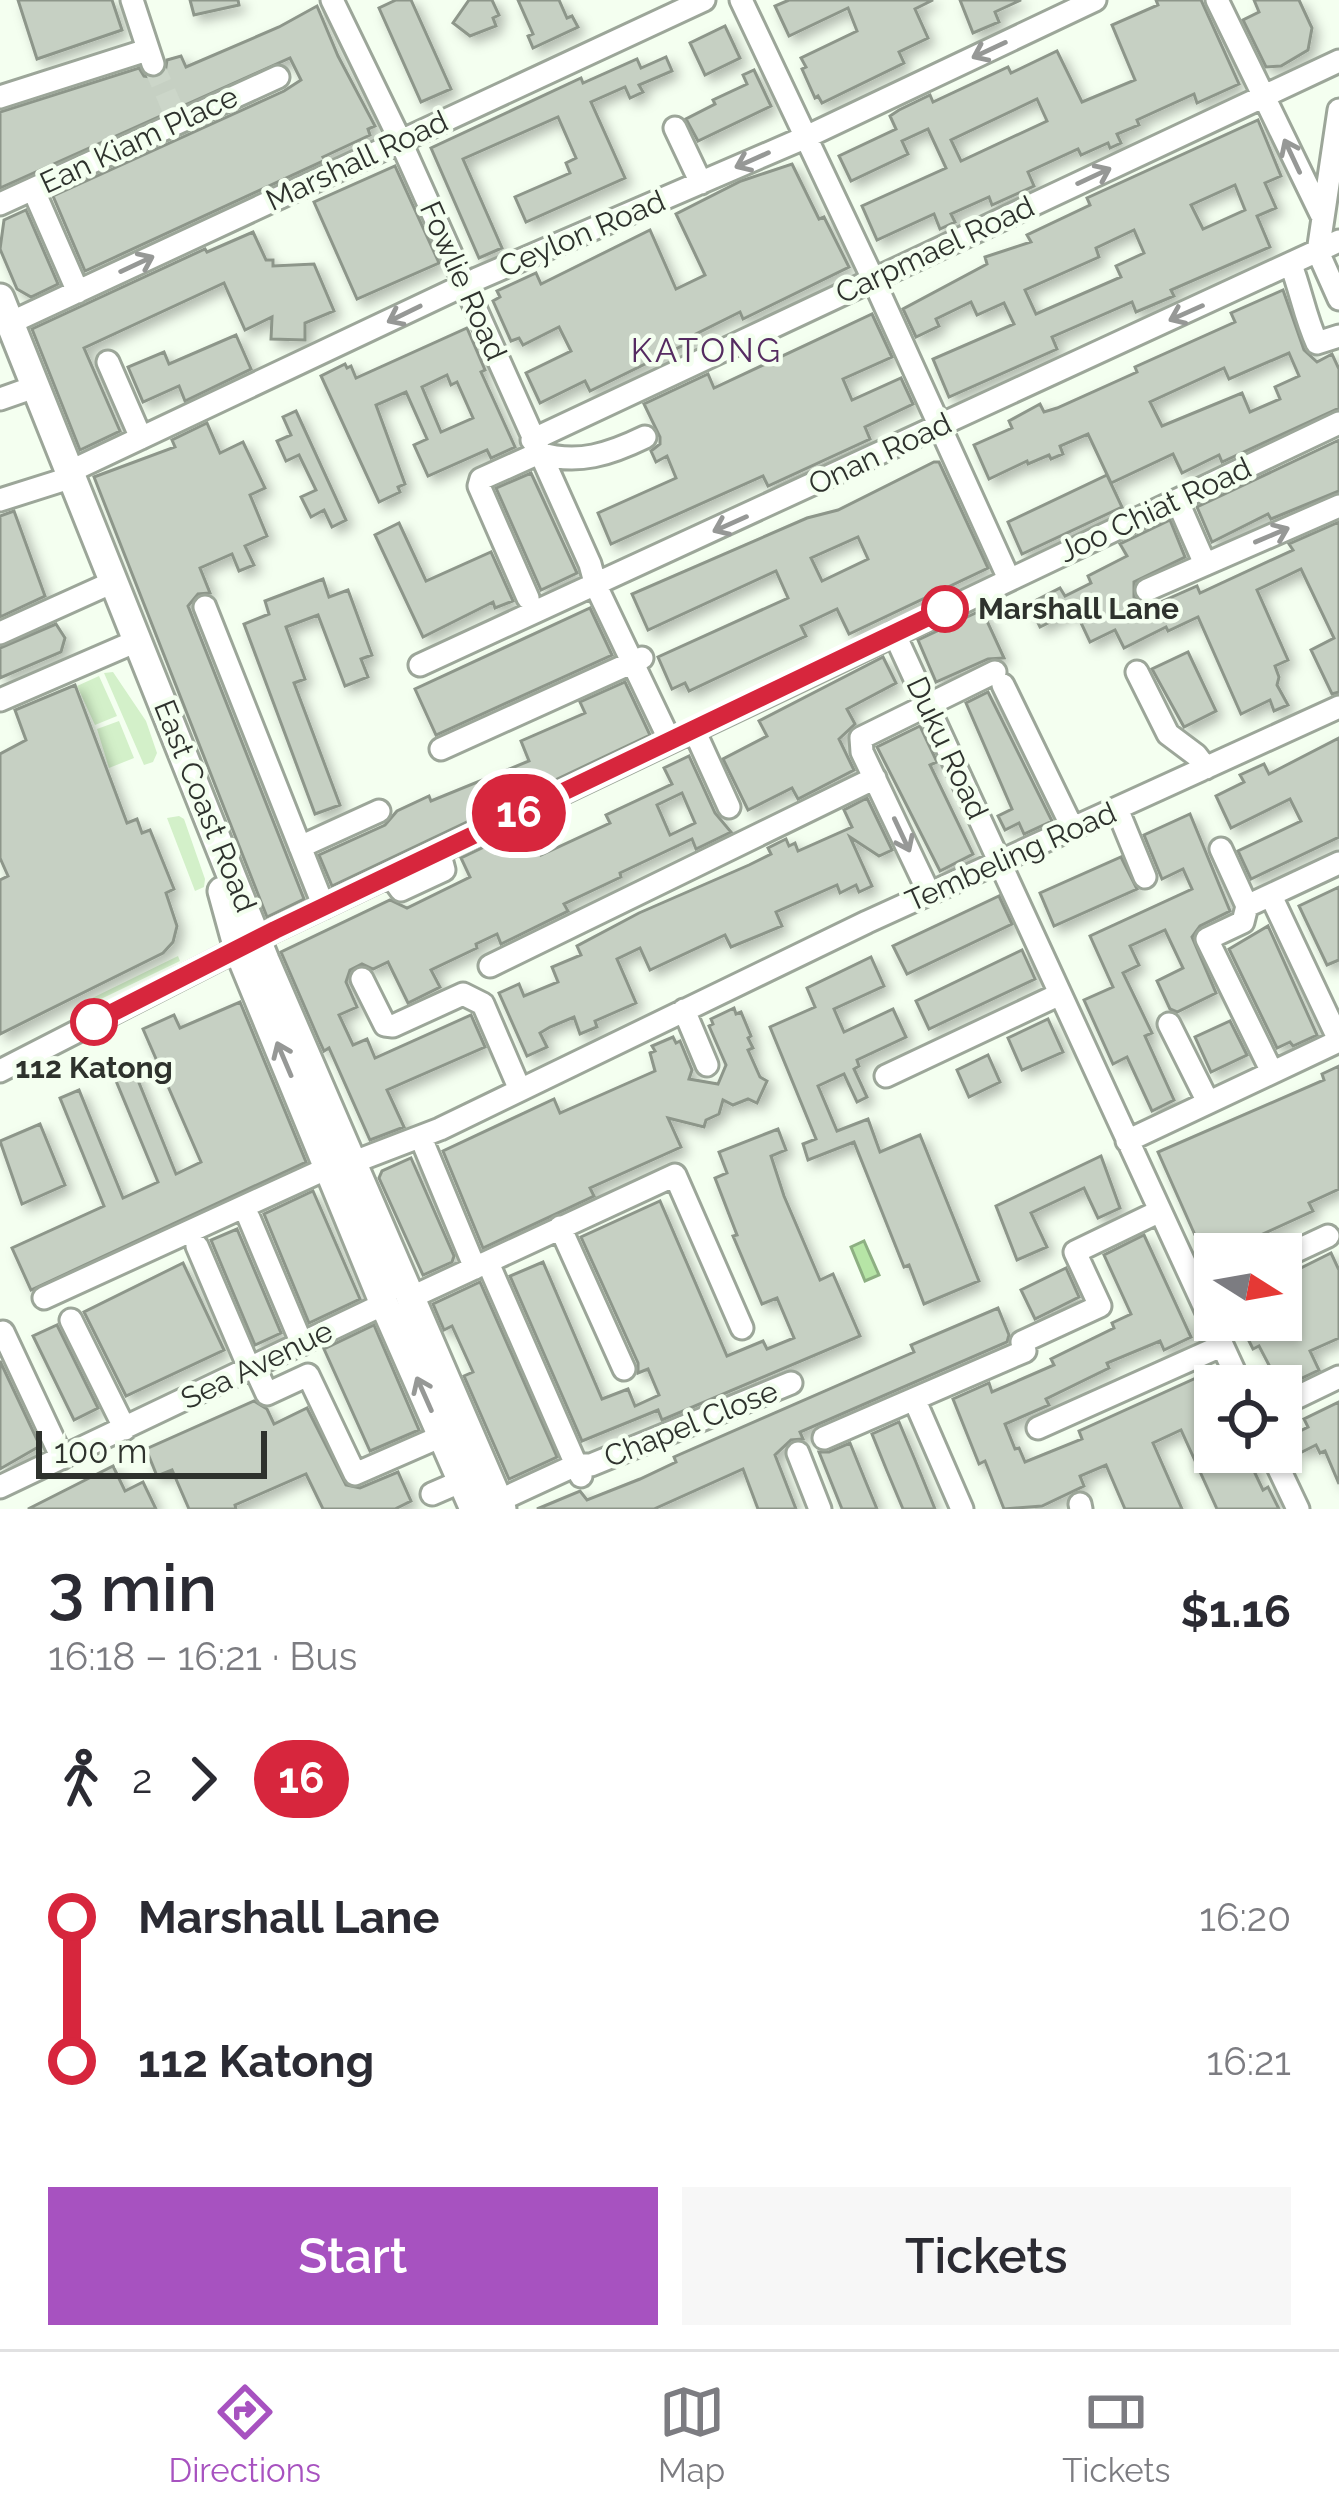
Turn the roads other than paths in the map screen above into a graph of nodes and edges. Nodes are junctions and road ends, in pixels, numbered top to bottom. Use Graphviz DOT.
graph roads {
  1 [pos="132,0"];
  2 [pos="332,0"];
  3 [pos="704,0"];
  4 [pos="741,0"];
  5 [pos="1095,0"];
  6 [pos="1216,0"];
  7 [pos="1339,61"];
  8 [pos="278,77"];
  9 [pos="0,97"];
  10 [pos="1264,97"];
  11 [pos="1339,110"];
  12 [pos="675,128"];
  13 [pos="803,138"];
  14 [pos="400,140"];
  15 [pos="700,183"];
  16 [pos="33,188"];
  17 [pos="0,205"];
  18 [pos="1322,214"];
  19 [pos="1339,241"];
  20 [pos="1318,252"];
  21 [pos="1291,266"];
  22 [pos="873,278"];
  23 [pos="465,284"];
  24 [pos="78,292"];
  25 [pos="1339,299"];
  26 [pos="3,319"];
  27 [pos="1339,336"];
  28 [pos="108,362"];
  29 [pos="10,390"];
  30 [pos="1339,423"];
  31 [pos="940,426"];
  32 [pos="646,437"];
  33 [pos="141,438"];
  34 [pos="536,447"];
  35 [pos="62,474"];
  36 [pos="0,489"];
  37 [pos="0,500"];
  38 [pos="1178,500"];
  39 [pos="1339,506"];
  40 [pos="1205,563"];
  41 [pos="598,577"];
  42 [pos="1009,579"];
  43 [pos="102,587"];
  44 [pos="1147,590"];
  45 [pos="528,598"];
  46 [pos="205,607"];
  47 [pos="0,633"];
  48 [pos="894,633"];
  49 [pos="124,646"];
  50 [pos="638,660"];
  51 [pos="420,665"];
  52 [pos="1137,672"];
  53 [pos="0,700"];
  54 [pos="927,703"];
  55 [pos="1339,707"];
  56 [pos="680,736"];
  57 [pos="441,749"];
  58 [pos="1206,768"];
  59 [pos="874,778"];
  60 [pos="729,807"];
  61 [pos="379,811"];
  62 [pos="1118,811"];
  63 [pos="1072,829"];
  64 [pos="300,847"];
  65 [pos="1221,849"];
  66 [pos="1000,861"];
  67 [pos="1339,863"];
  68 [pos="1145,877"];
  69 [pos="929,893"];
  70 [pos="1271,896"];
  71 [pos="324,907"];
  72 [pos="1247,907"];
  73 [pos="248,944"];
  74 [pos="490,966"];
  75 [pos="362,979"];
  76 [pos="1058,994"];
  77 [pos="684,1010"];
  78 [pos="1169,1024"];
  79 [pos="1339,1040"];
  80 [pos="707,1065"];
  81 [pos="0,1071"];
  82 [pos="1272,1072"];
  83 [pos="886,1076"];
  84 [pos="520,1090"];
  85 [pos="1208,1102"];
  86 [pos="415,1140"];
  87 [pos="1126,1141"];
  88 [pos="348,1166"];
  89 [pos="1160,1211"];
  90 [pos="249,1218"];
  91 [pos="560,1227"];
  92 [pos="1328,1236"];
  93 [pos="197,1246"];
  94 [pos="1302,1248"];
  95 [pos="482,1265"];
  96 [pos="1194,1270"];
  97 [pos="44,1298"];
  98 [pos="412,1298"];
  99 [pos="384,1304"];
  100 [pos="71,1320"];
  101 [pos="742,1328"];
  102 [pos="3,1332"];
  103 [pos="1220,1341"];
  104 [pos="305,1343"];
  105 [pos="1221,1346"];
  106 [pos="1230,1365"];
  107 [pos="252,1369"];
  108 [pos="623,1369"];
  109 [pos="1339,1377"];
  110 [pos="791,1383"];
  111 [pos="1302,1395"];
  112 [pos="915,1401"];
  113 [pos="124,1429"];
  114 [pos="1038,1429"];
  115 [pos="442,1436"];
  116 [pos="824,1438"];
  117 [pos="798,1453"];
  118 [pos="62,1458"];
  119 [pos="362,1461"];
  120 [pos="583,1469"];
  121 [pos="1281,1473"];
  122 [pos="0,1487"];
  123 [pos="432,1494"];
  124 [pos="481,1503"];
  125 [pos="820,1509"];
  126 [pos="962,1509"];
  127 [pos="1298,1509"];
  1 -- 9 [label="street"];
  2 -- 14 [label="street, Fowlie Road"];
  3 -- 14 [label="street, Marshall Road"];
  4 -- 13 [label="street"];
  5 -- 13 [label="street, Ceylon Road, one-way"];
  6 -- 10 [label="street"];
  7 -- 10 [label="street, Carpmael Road"];
  8 -- 16 [label="street, Ean Kiam Place"];
  18 -- 10 [label="street, one-way"];
  22 -- 10 [label="street, Carpmael Road, one-way"];
  11 -- 18 [label="street"];
  12 -- 15 [label="street"];
  13 -- 15 [label="street, Ceylon Road, one-way"];
  13 -- 22 [label="street"];
  14 -- 23 [label="street, Fowlie Road"];
  24 -- 14 [label="street, Marshall Road, one-way"];
  15 -- 23 [label="street, Ceylon Road"];
  16 -- 17 [label="street, Ean Kiam Place"];
  16 -- 24 [label="street"];
  18 -- 20 [label="street"];
  19 -- 20 [label="street, Onan Road"];
  20 -- 21 [label="street, Onan Road"];
  20 -- 25 [label="street"];
  21 -- 27 [label="street"];
  21 -- 31 [label="street, Onan Road, one-way"];
  22 -- 31 [label="street"];
  22 -- 34 [label="street, Carpmael Road"];
  23 -- 33 [label="street, Ceylon Road, one-way"];
  23 -- 34 [label="street, Fowlie Road"];
  24 -- 26 [label="street, Marshall Road"];
  26 -- 29 [label="main road, East Coast Road"];
  26 -- 35 [label="main road, East Coast Road"];
  28 -- 33 [label="street"];
  29 -- 35 [label="main road, East Coast Road"];
  30 -- 38 [label="street, Joo Chiat Road"];
  31 -- 41 [label="street, Onan Road, one-way"];
  31 -- 42 [label="street"];
  32 -- 34 [label="street"];
  33 -- 35 [label="street, Ceylon Road"];
  34 -- 41 [label="street, Fowlie Road"];
  34 -- 45 [label="street, Carpmael Road"];
  35 -- 36 [label="street"];
  35 -- 37 [label="street"];
  35 -- 43 [label="main road, East Coast Road"];
  35 -- 73 [label="main road, East Coast Road"];
  38 -- 40 [label="street"];
  38 -- 42 [label="street, Joo Chiat Road"];
  40 -- 39 [label="street, one-way"];
  40 -- 44 [label="street"];
  41 -- 50 [label="street, Fowlie Road"];
  41 -- 51 [label="street, Onan Road"];
  42 -- 48 [label="street, Joo Chiat Road"];
  43 -- 47 [label="street"];
  43 -- 49 [label="main road, East Coast Road"];
  46 -- 64 [label="street"];
  48 -- 54 [label="street, Duku Road"];
  48 -- 56 [label="street, Joo Chiat Road"];
  49 -- 53 [label="street"];
  49 -- 73 [label="main road, East Coast Road"];
  50 -- 56 [label="street, Fowlie Road"];
  50 -- 57 [label="street"];
  52 -- 58 [label="street"];
  54 -- 59 [label="street"];
  54 -- 63 [label="street"];
  54 -- 66 [label="street, Duku Road"];
  55 -- 58 [label="street, Tembeling Road"];
  56 -- 60 [label="street, Fowlie Road"];
  56 -- 71 [label="street, Joo Chiat Road"];
  58 -- 62 [label="street, Tembeling Road"];
  59 -- 69 [label="street, one-way"];
  59 -- 74 [label="street"];
  61 -- 64 [label="street"];
  62 -- 63 [label="street, Tembeling Road"];
  62 -- 68 [label="street"];
  63 -- 66 [label="street, Tembeling Road"];
  64 -- 71 [label="street"];
  65 -- 72 [label="street"];
  66 -- 69 [label="street, Tembeling Road"];
  66 -- 76 [label="street, Duku Road"];
  67 -- 70 [label="street"];
  69 -- 77 [label="street, Tembeling Road"];
  70 -- 72 [label="street"];
  70 -- 79 [label="street"];
  71 -- 73 [label="street, Joo Chiat Road"];
  72 -- 82 [label="street"];
  73 -- 81 [label="street, Joo Chiat Road"];
  73 -- 88 [label="main road, East Coast Road"];
  75 -- 84 [label="street"];
  76 -- 83 [label="street"];
  76 -- 87 [label="street, Duku Road"];
  77 -- 80 [label="street"];
  77 -- 84 [label="street, Tembeling Road"];
  78 -- 85 [label="street"];
  79 -- 82 [label="street"];
  82 -- 85 [label="street"];
  84 -- 86 [label="street, Tembeling Road"];
  85 -- 87 [label="street"];
  86 -- 88 [label="street, Tembeling Road"];
  86 -- 95 [label="street"];
  87 -- 89 [label="street, Duku Road"];
  88 -- 97 [label="street"];
  88 -- 98 [label="main road, East Coast Road"];
  88 -- 99 [label="main road, East Coast Road"];
  89 -- 96 [label="street, Duku Road"];
  89 -- 112 [label="street"];
  90 -- 104 [label="street"];
  91 -- 95 [label="street"];
  91 -- 101 [label="street"];
  91 -- 108 [label="street"];
  92 -- 94 [label="street"];
  93 -- 107 [label="street"];
  95 -- 98 [label="street"];
  95 -- 120 [label="street"];
  98 -- 124 [label="main road, East Coast Road"];
  99 -- 104 [label="street, Sea Avenue"];
  115 -- 99 [label="main road, East Coast Road, one-way"];
  100 -- 113 [label="street"];
  102 -- 118 [label="street"];
  103 -- 105 [label="street, Duku Road"];
  104 -- 107 [label="street, Sea Avenue"];
  104 -- 119 [label="street"];
  105 -- 106 [label="street, Duku Road"];
  105 -- 114 [label="street"];
  107 -- 113 [label="street, Sea Avenue"];
  107 -- 115 [label="street"];
  109 -- 111 [label="street"];
  110 -- 120 [label="street, Chapel Close"];
  112 -- 116 [label="street"];
  112 -- 126 [label="street"];
  113 -- 118 [label="street, Sea Avenue"];
  115 -- 124 [label="main road, East Coast Road"];
  117 -- 125 [label="street"];
  118 -- 122 [label="street, Sea Avenue"];
  120 -- 124 [label="street, Chapel Close"];
  121 -- 127 [label="street"];
  123 -- 124 [label="street, Chapel Close"];
}
